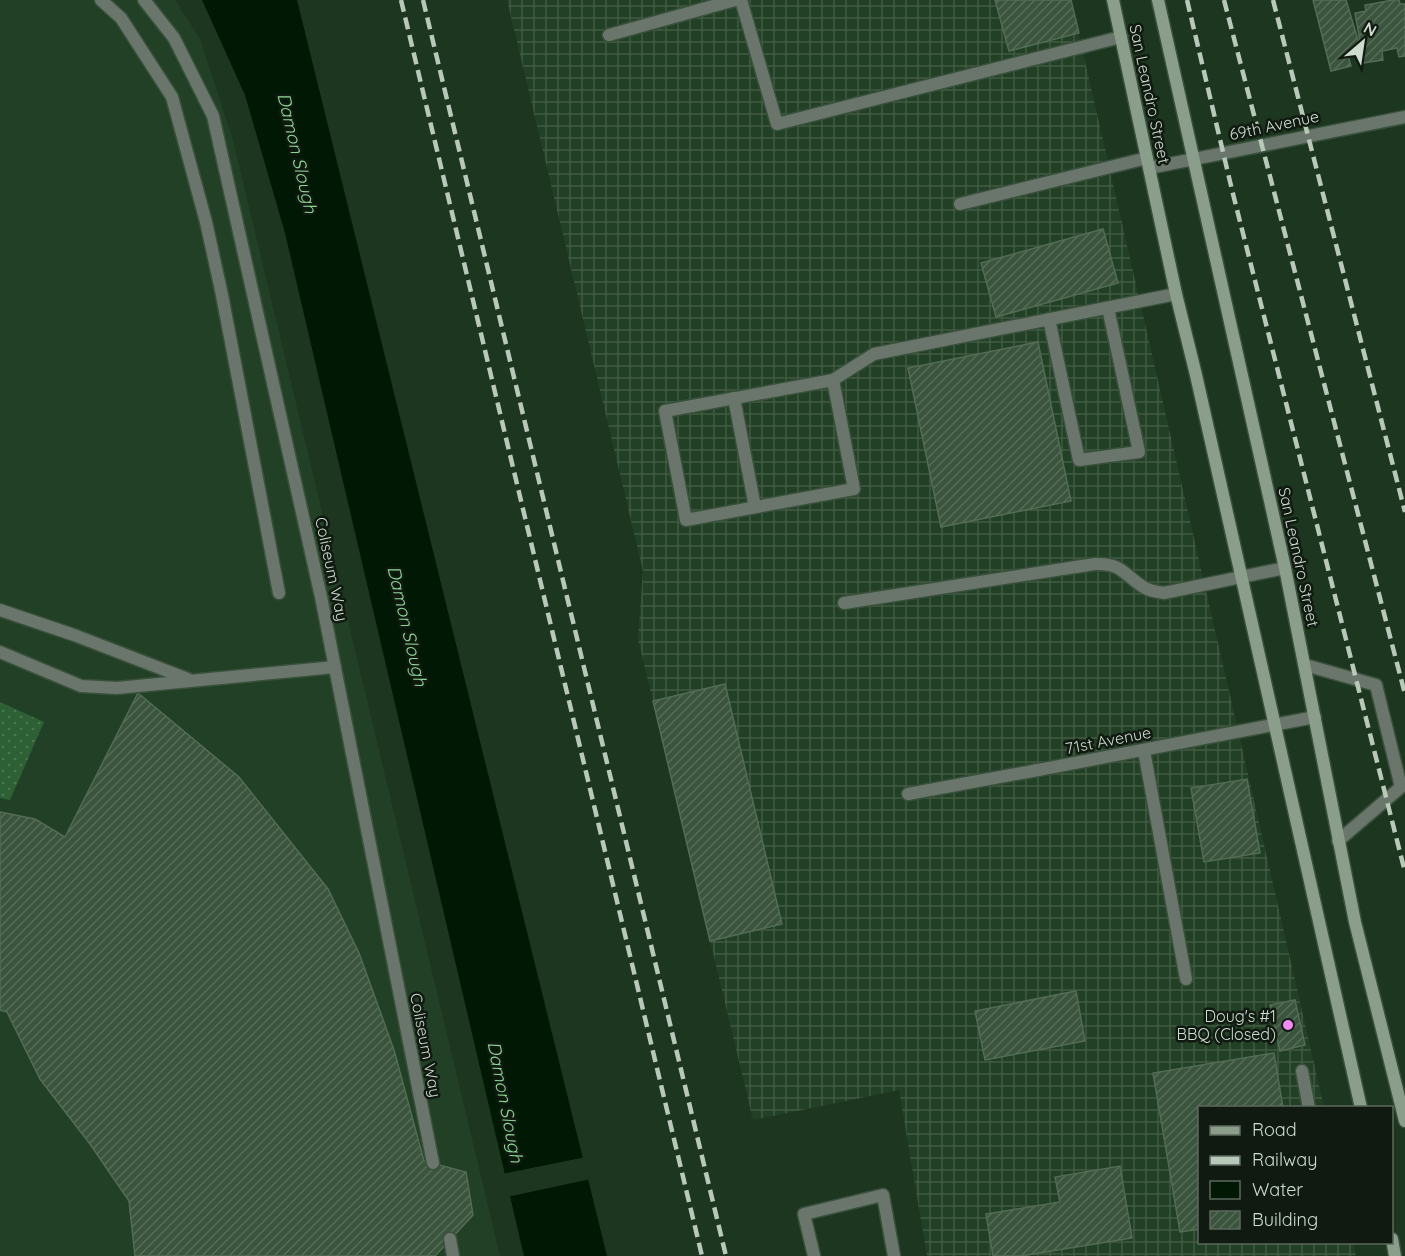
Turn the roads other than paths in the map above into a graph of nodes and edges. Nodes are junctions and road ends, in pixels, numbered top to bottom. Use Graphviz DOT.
graph roads {
  1 [pos="100,0"];
  2 [pos="144,0"];
  3 [pos="735,0"];
  4 [pos="741,0"];
  5 [pos="1113,0"];
  6 [pos="1158,0"];
  7 [pos="609,35"];
  8 [pos="1121,37"];
  9 [pos="1405,117"];
  10 [pos="1192,158"];
  11 [pos="1148,163"];
  12 [pos="960,204"];
  13 [pos="1176,294"];
  14 [pos="1107,308"];
  15 [pos="1049,319"];
  16 [pos="833,380"];
  17 [pos="734,398"];
  18 [pos="754,507"];
  19 [pos="1285,568"];
  20 [pos="1241,578"];
  21 [pos="279,593"];
  22 [pos="844,603"];
  23 [pos="0,610"];
  24 [pos="0,652"];
  25 [pos="1305,665"];
  26 [pos="335,667"];
  27 [pos="192,681"];
  28 [pos="1314,717"];
  29 [pos="1274,725"];
  30 [pos="1144,750"];
  31 [pos="908,794"];
  32 [pos="1338,841"];
  33 [pos="1186,979"];
  34 [pos="1302,1071"];
  35 [pos="1309,1106"];
  36 [pos="1360,1106"];
  37 [pos="1405,1121"];
  38 [pos="433,1163"];
  39 [pos="450,1239"];
  40 [pos="453,1256"];
  41 [pos="814,1256"];
  42 [pos="894,1256"];
  1 -- 21 [label="street"];
  2 -- 26 [label="street, Coliseum Way"];
  3 -- 7 [label="street"];
  4 -- 8 [label="street"];
  5 -- 8 [label="main road, San Leandro Street"];
  6 -- 10 [label="main road, San Leandro Street"];
  8 -- 11 [label="main road, San Leandro Street"];
  9 -- 10 [label="street, 69th Avenue"];
  10 -- 11 [label="street, 69th Avenue"];
  10 -- 19 [label="main road, San Leandro Street"];
  11 -- 12 [label="street, 69th Avenue"];
  11 -- 13 [label="main road, San Leandro Street"];
  13 -- 14 [label="street"];
  13 -- 20 [label="main road, San Leandro Street"];
  14 -- 15 [label="street"];
  14 -- 15 [label="street"];
  15 -- 16 [label="street"];
  16 -- 17 [label="street"];
  16 -- 18 [label="street"];
  17 -- 18 [label="street"];
  17 -- 18 [label="street"];
  19 -- 20 [label="street"];
  19 -- 25 [label="main road, San Leandro Street"];
  20 -- 22 [label="street"];
  20 -- 29 [label="main road, San Leandro Street"];
  23 -- 27 [label="street"];
  24 -- 27 [label="street"];
  25 -- 28 [label="main road, San Leandro Street"];
  25 -- 32 [label="street"];
  26 -- 27 [label="street"];
  26 -- 38 [label="street, Coliseum Way"];
  28 -- 29 [label="street, 71st Avenue"];
  28 -- 32 [label="main road, San Leandro Street"];
  29 -- 30 [label="street, 71st Avenue"];
  29 -- 36 [label="main road, San Leandro Street"];
  30 -- 31 [label="street, 71st Avenue"];
  30 -- 33 [label="street"];
  32 -- 37 [label="main road, San Leandro Street"];
  34 -- 35 [label="street"];
  39 -- 40 [label="street"];
  41 -- 42 [label="street"];
}
